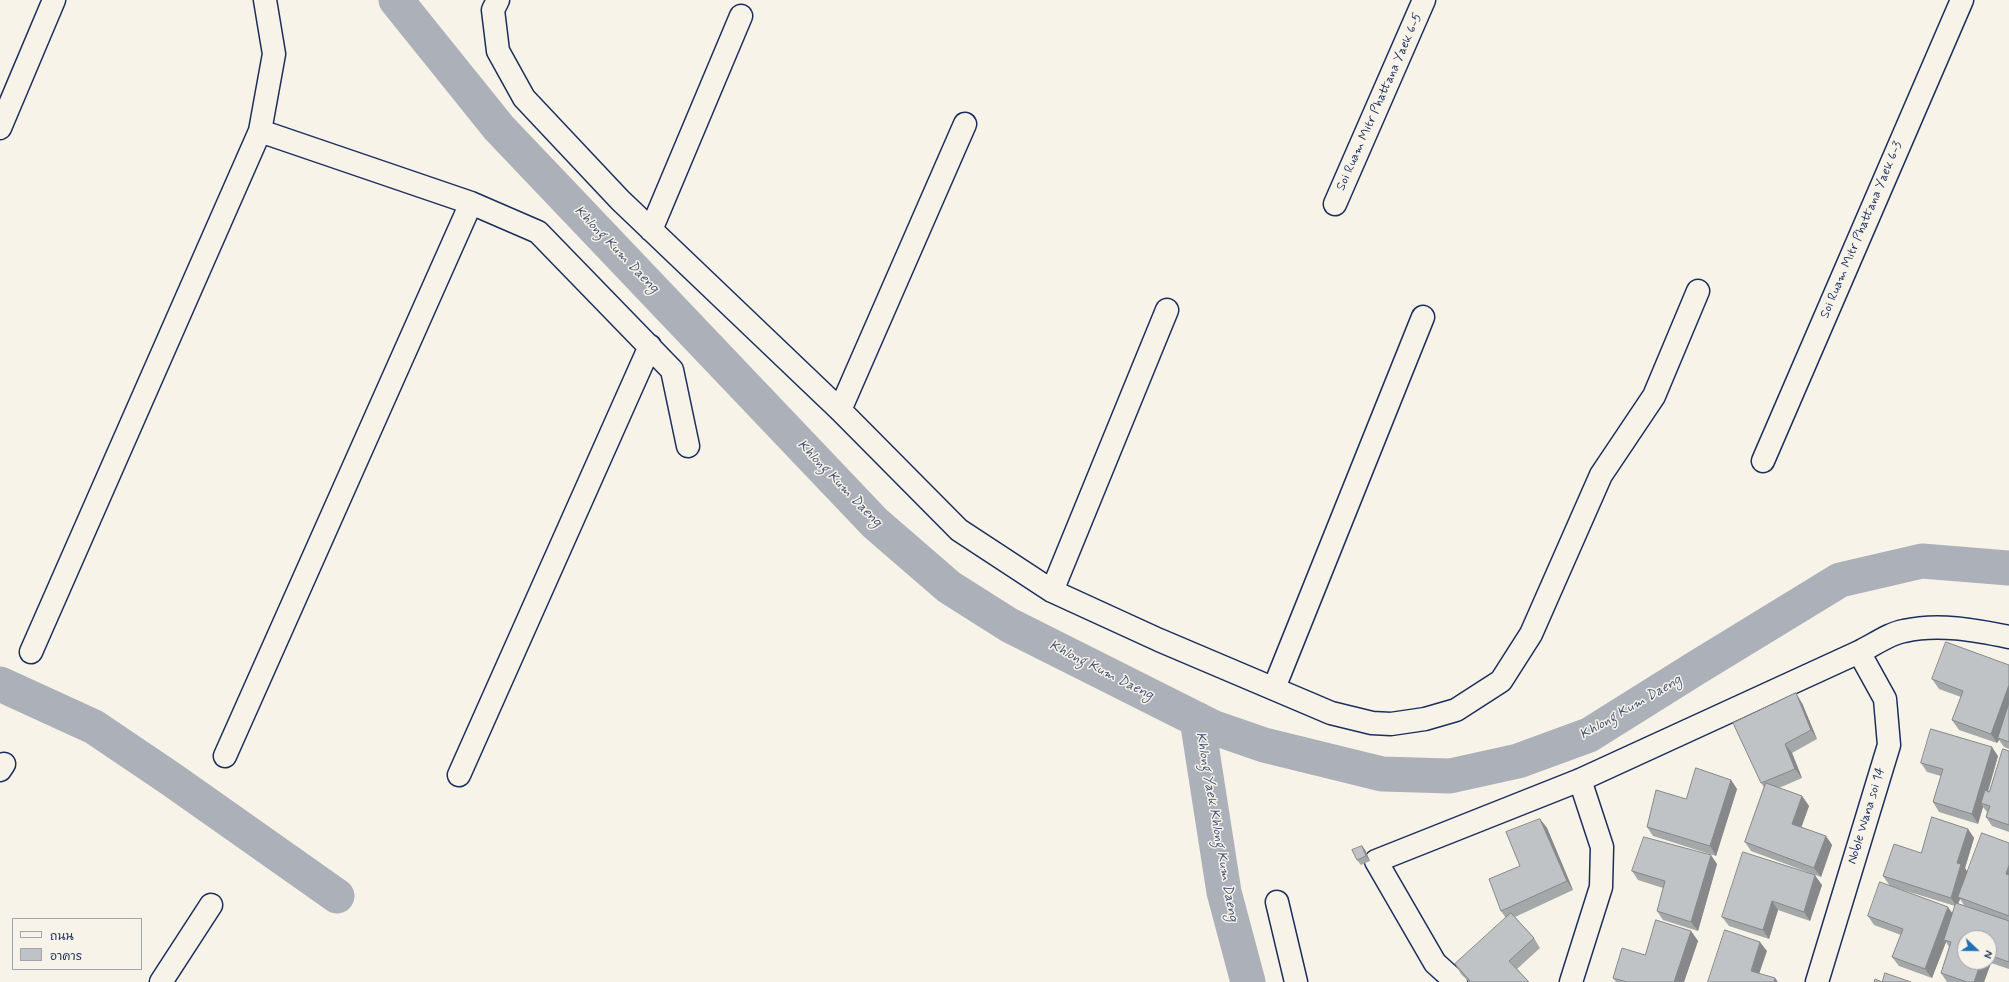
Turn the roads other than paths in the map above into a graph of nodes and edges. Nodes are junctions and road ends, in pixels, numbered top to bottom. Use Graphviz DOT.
graph roads {
  1 [pos="54,0"];
  2 [pos="265,0"];
  3 [pos="498,0"];
  4 [pos="1424,0"];
  5 [pos="1962,0"];
  6 [pos="740,16"];
  7 [pos="966,124"];
  8 [pos="0,128"];
  9 [pos="260,131"];
  10 [pos="471,203"];
  11 [pos="1335,204"];
  12 [pos="651,230"];
  13 [pos="1698,291"];
  14 [pos="1167,310"];
  15 [pos="1423,317"];
  16 [pos="650,346"];
  17 [pos="840,410"];
  18 [pos="688,446"];
  19 [pos="1763,461"];
  20 [pos="1052,591"];
  21 [pos="2009,637"];
  22 [pos="31,652"];
  23 [pos="1859,652"];
  24 [pos="1274,688"];
  25 [pos="225,756"];
  26 [pos="459,775"];
  27 [pos="1580,780"];
  28 [pos="1277,902"];
  29 [pos="211,905"];
  30 [pos="162,982"];
  31 [pos="1296,982"];
  32 [pos="1456,982"];
  33 [pos="1571,982"];
  34 [pos="1817,982"];
  1 -- 8 [label="street"];
  2 -- 9 [label="street"];
  3 -- 12 [label="street"];
  4 -- 11 [label="street, Soi Ruam Mitr Phattana Yaek 6-5"];
  5 -- 19 [label="street, Soi Ruam Mitr Phattana Yaek 6-3"];
  6 -- 12 [label="street"];
  7 -- 17 [label="street"];
  9 -- 10 [label="street"];
  9 -- 22 [label="street"];
  10 -- 16 [label="street"];
  10 -- 25 [label="street"];
  12 -- 17 [label="street"];
  13 -- 24 [label="street"];
  14 -- 20 [label="street"];
  15 -- 24 [label="street"];
  16 -- 18 [label="street"];
  16 -- 26 [label="street"];
  17 -- 20 [label="street"];
  20 -- 24 [label="street"];
  21 -- 23 [label="street"];
  23 -- 27 [label="street"];
  23 -- 34 [label="street, Noble Wana soi 14"];
  27 -- 32 [label="street"];
  27 -- 33 [label="street"];
  28 -- 31 [label="street"];
  29 -- 30 [label="street"];
}
